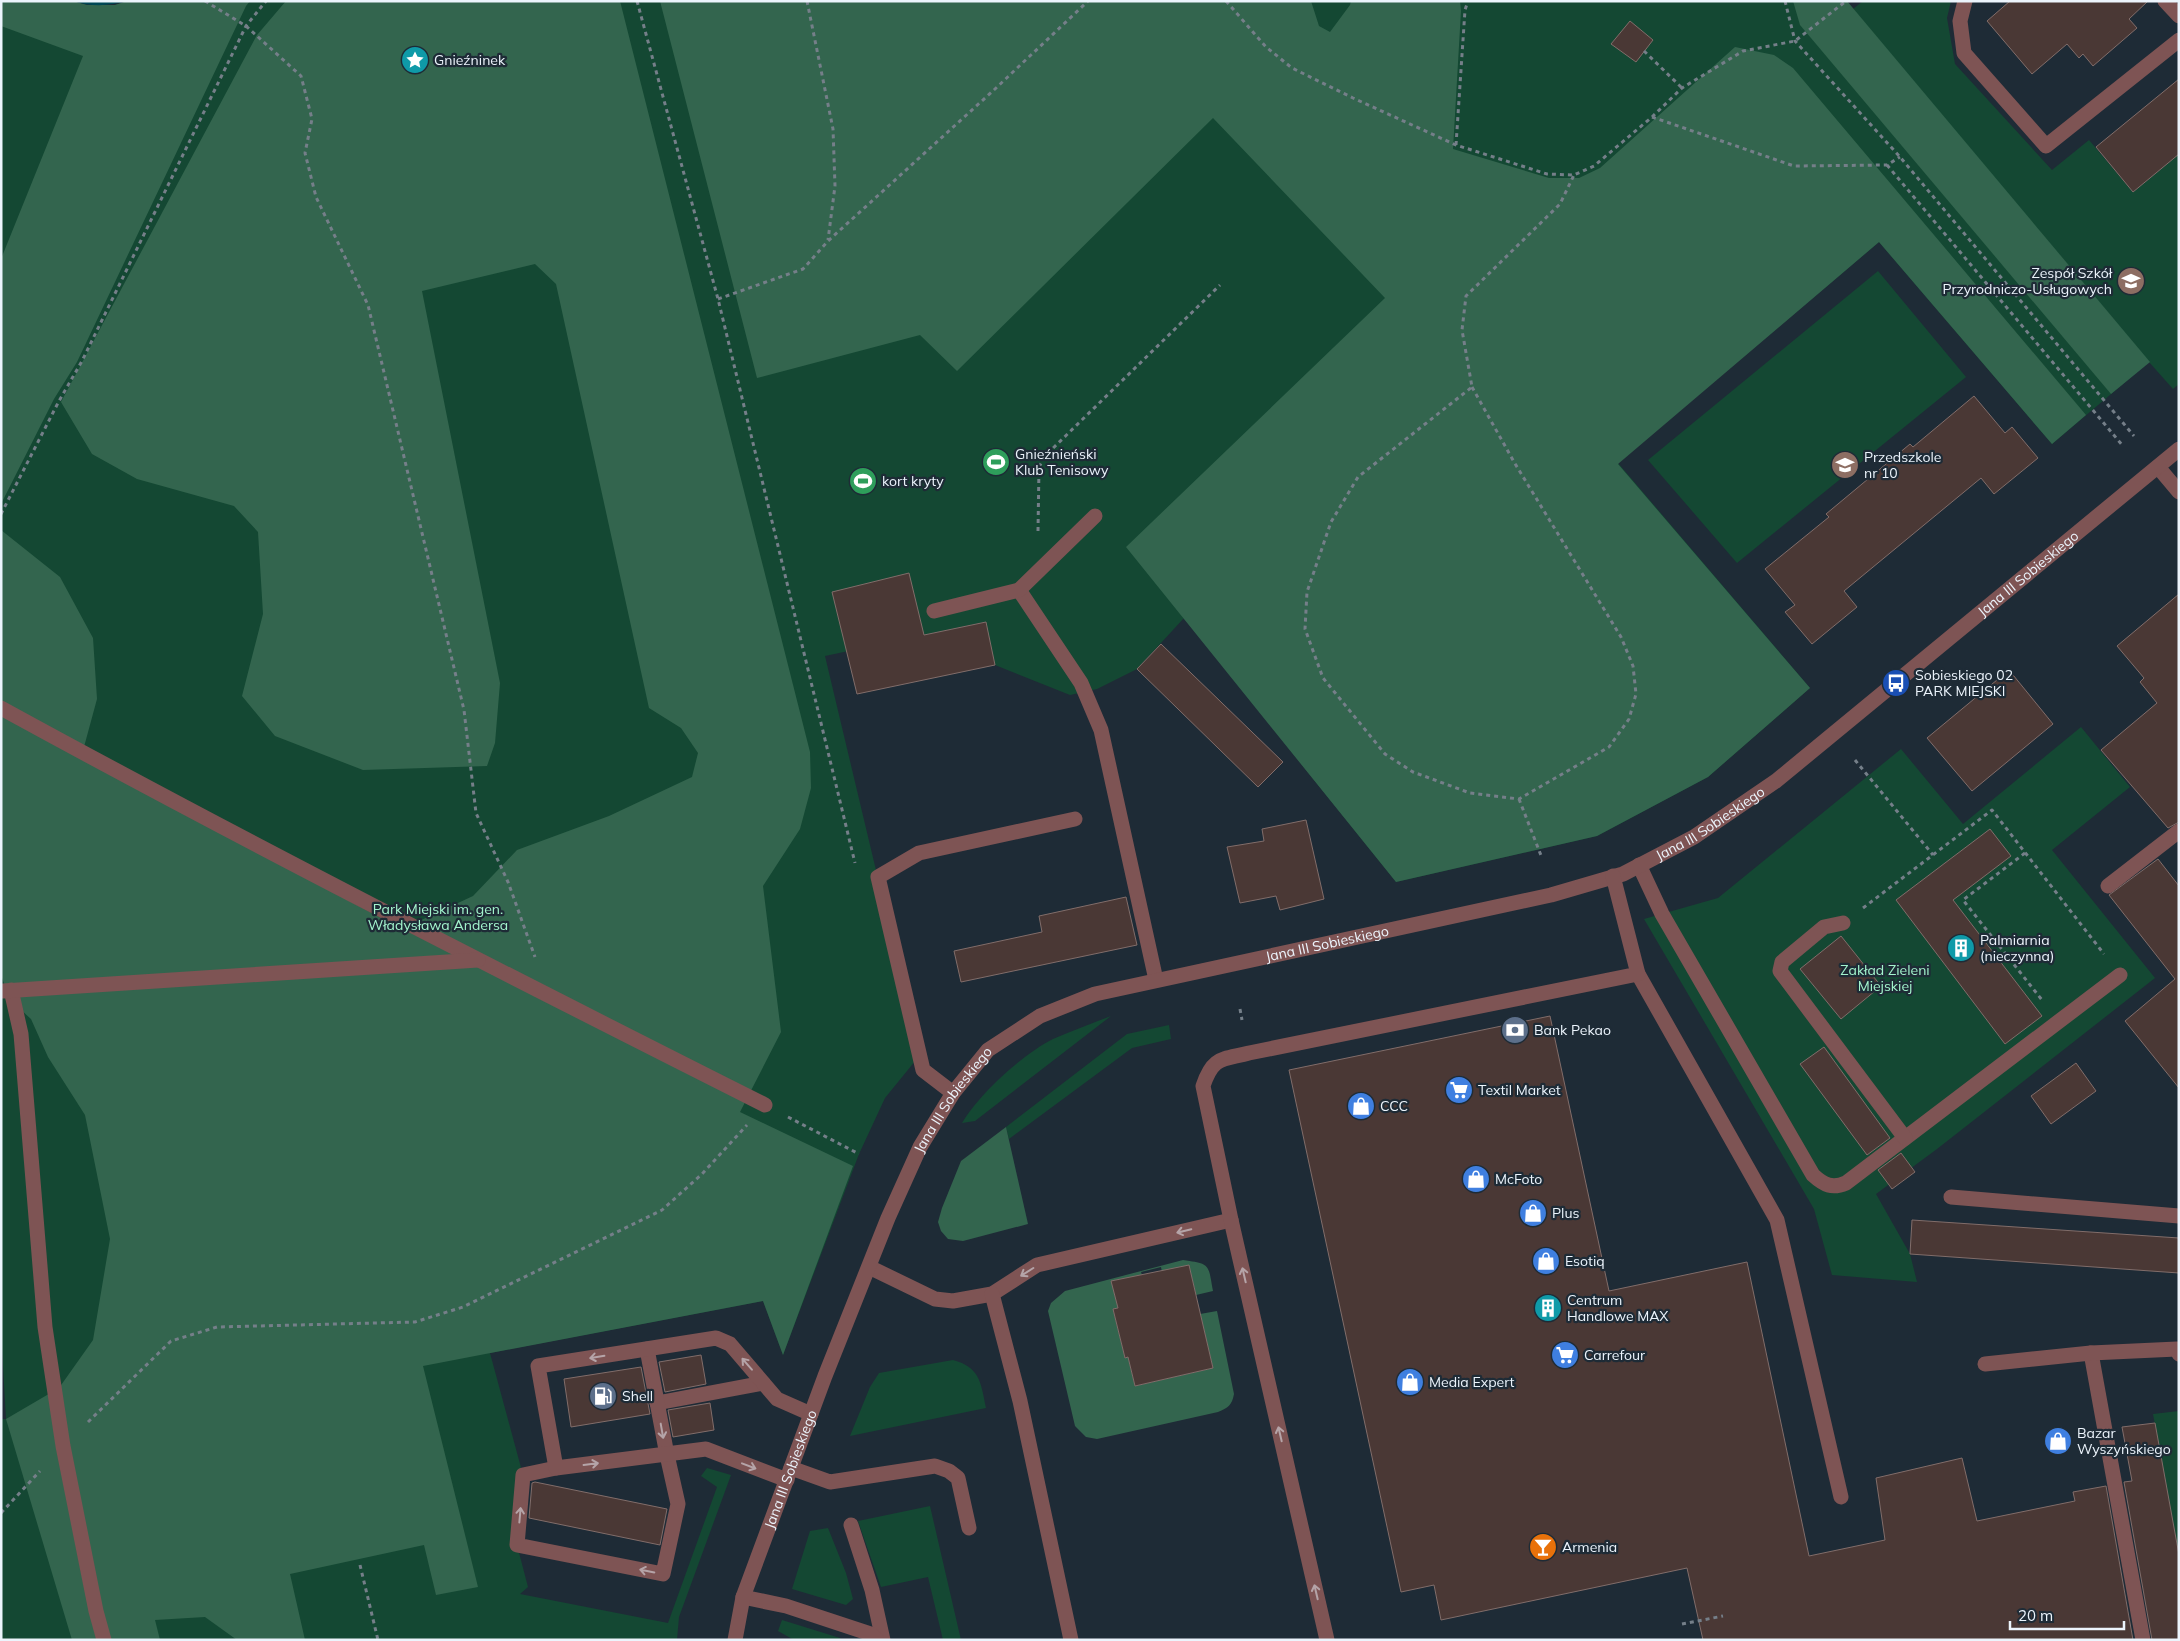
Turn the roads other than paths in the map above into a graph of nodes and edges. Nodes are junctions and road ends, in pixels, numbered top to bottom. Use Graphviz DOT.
graph roads {
  1 [pos="1965,1"];
  2 [pos="2165,1"];
  3 [pos="2179,16"];
  4 [pos="2179,40"];
  5 [pos="2179,449"];
  6 [pos="2158,467"];
  7 [pos="2179,492"];
  8 [pos="1095,516"];
  9 [pos="1019,590"];
  10 [pos="934,611"];
  11 [pos="1,708"];
  12 [pos="1075,819"];
  13 [pos="2179,831"];
  14 [pos="1639,865"];
  15 [pos="1613,876"];
  16 [pos="2108,886"];
  17 [pos="1844,923"];
  18 [pos="478,960"];
  19 [pos="1638,974"];
  20 [pos="2120,974"];
  21 [pos="1156,980"];
  22 [pos="6,991"];
  23 [pos="952,1093"];
  24 [pos="765,1105"];
  25 [pos="1905,1138"];
  26 [pos="1951,1197"];
  27 [pos="2179,1216"];
  28 [pos="1231,1220"];
  29 [pos="869,1267"];
  30 [pos="992,1294"];
  31 [pos="648,1349"];
  32 [pos="2091,1352"];
  33 [pos="2179,1354"];
  34 [pos="1985,1364"];
  35 [pos="763,1382"];
  36 [pos="657,1403"];
  37 [pos="811,1414"];
  38 [pos="667,1455"];
  39 [pos="556,1468"];
  40 [pos="789,1474"];
  41 [pos="1841,1497"];
  42 [pos="851,1525"];
  43 [pos="969,1528"];
  44 [pos="743,1597"];
  45 [pos="104,1640"];
  46 [pos="735,1640"];
  47 [pos="877,1640"];
  48 [pos="883,1640"];
  49 [pos="1071,1640"];
  50 [pos="1327,1640"];
  51 [pos="2143,1640"];
  1 -- 4 [label="street"];
  2 -- 3 [label="street"];
  5 -- 6 [label="street, Jana III Sobieskiego"];
  6 -- 7 [label="street"];
  6 -- 14 [label="street, Jana III Sobieskiego"];
  8 -- 9 [label="street"];
  9 -- 10 [label="street"];
  9 -- 21 [label="street"];
  11 -- 18 [label="street"];
  12 -- 23 [label="street"];
  13 -- 16 [label="street"];
  14 -- 15 [label="street, Jana III Sobieskiego"];
  14 -- 25 [label="street"];
  15 -- 19 [label="street"];
  15 -- 21 [label="street, Jana III Sobieskiego"];
  17 -- 25 [label="street"];
  18 -- 22 [label="street"];
  18 -- 24 [label="street"];
  19 -- 28 [label="street"];
  19 -- 41 [label="street"];
  20 -- 25 [label="street"];
  21 -- 23 [label="street, Jana III Sobieskiego"];
  22 -- 45 [label="street"];
  23 -- 29 [label="street, Jana III Sobieskiego"];
  26 -- 27 [label="street"];
  28 -- 30 [label="street, one-way"];
  50 -- 28 [label="street, one-way"];
  29 -- 30 [label="street"];
  29 -- 37 [label="street, Jana III Sobieskiego"];
  30 -- 49 [label="street"];
  35 -- 31 [label="street, one-way"];
  31 -- 36 [label="street"];
  31 -- 39 [label="street, one-way"];
  32 -- 33 [label="street"];
  32 -- 34 [label="street"];
  32 -- 51 [label="street"];
  35 -- 36 [label="street"];
  35 -- 37 [label="street"];
  36 -- 38 [label="street, one-way"];
  37 -- 40 [label="street, Jana III Sobieskiego"];
  39 -- 38 [label="street, one-way"];
  38 -- 39 [label="street, one-way"];
  38 -- 40 [label="street, one-way"];
  40 -- 43 [label="street"];
  40 -- 44 [label="street, Jana III Sobieskiego"];
  42 -- 48 [label="street"];
  44 -- 46 [label="street, Jana III Sobieskiego"];
  44 -- 47 [label="street"];
}
